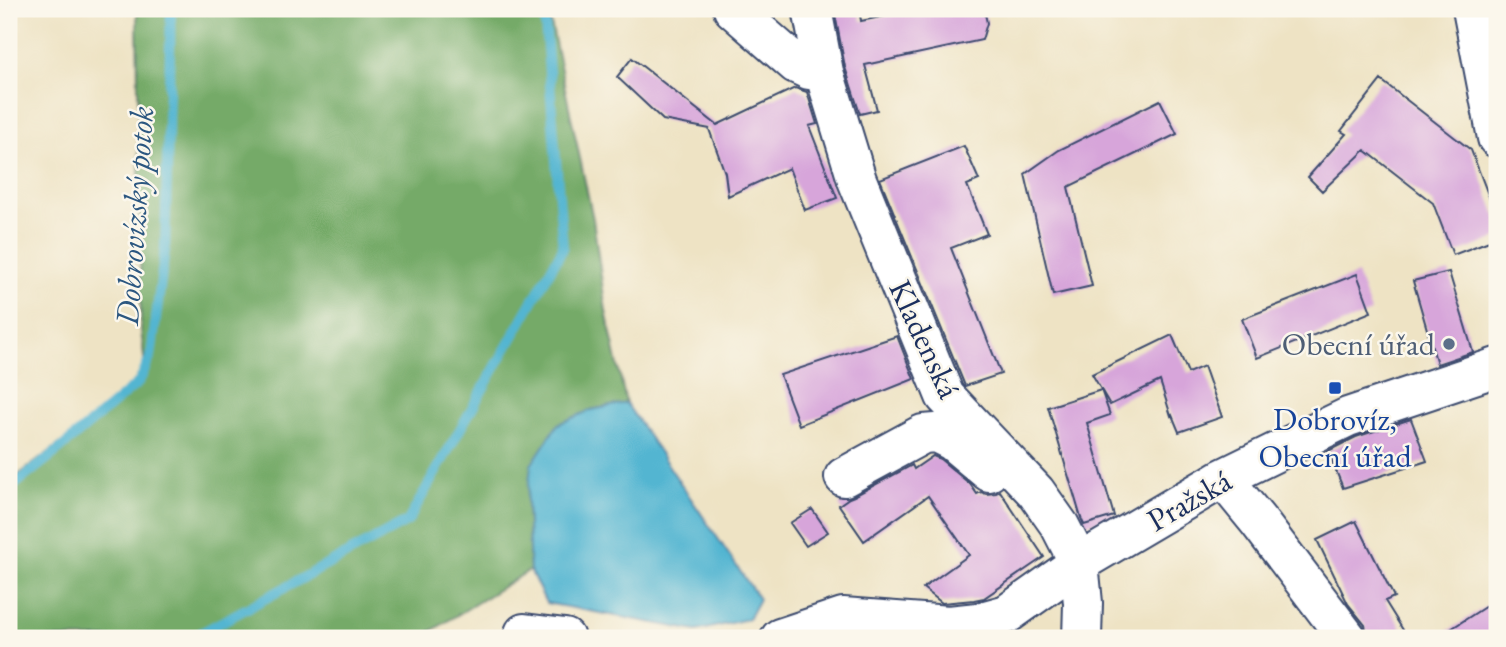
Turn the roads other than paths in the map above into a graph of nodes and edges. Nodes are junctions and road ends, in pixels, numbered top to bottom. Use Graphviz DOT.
graph roads {
  1 [pos="733,9"];
  2 [pos="812,9"];
  3 [pos="1472,9"];
  4 [pos="824,72"];
  5 [pos="1497,138"];
  6 [pos="1497,367"];
  7 [pos="844,477"];
  8 [pos="1223,478"];
  9 [pos="1036,492"];
  10 [pos="1079,563"];
  11 [pos="524,633"];
  12 [pos="565,638"];
  13 [pos="780,638"];
  14 [pos="1082,638"];
  15 [pos="1347,638"];
  1 -- 4 [label="street"];
  2 -- 4 [label="street, Kladenská"];
  3 -- 5 [label="street"];
  4 -- 9 [label="street, Kladenská"];
  6 -- 8 [label="street, Pražská"];
  7 -- 9 [label="street"];
  8 -- 10 [label="street, Pražská"];
  8 -- 15 [label="street"];
  9 -- 10 [label="street, Kladenská"];
  10 -- 13 [label="street, Pražská"];
  10 -- 14 [label="street, Kladenská"];
  11 -- 12 [label="street"];
}
